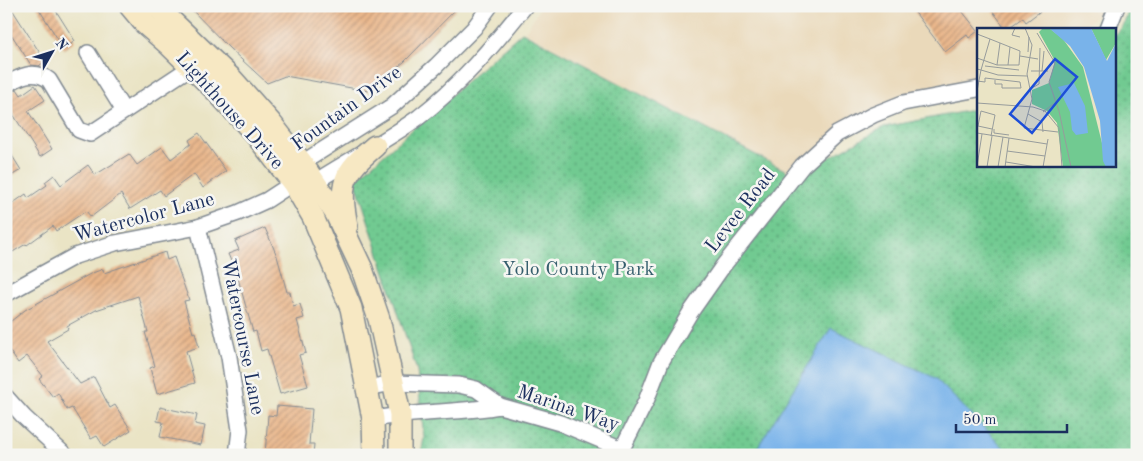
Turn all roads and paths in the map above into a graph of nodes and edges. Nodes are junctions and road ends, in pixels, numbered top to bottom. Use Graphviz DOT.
graph roads {
  1 [pos="130,6"];
  2 [pos="156,6"];
  3 [pos="490,6"];
  4 [pos="525,6"];
  5 [pos="1117,6"];
  6 [pos="1108,28"];
  7 [pos="88,53"];
  8 [pos="191,67"];
  9 [pos="6,85"];
  10 [pos="977,89"];
  11 [pos="124,111"];
  12 [pos="375,146"];
  13 [pos="302,163"];
  14 [pos="314,182"];
  15 [pos="292,183"];
  16 [pos="198,227"];
  17 [pos="350,243"];
  18 [pos="6,294"];
  19 [pos="393,383"];
  20 [pos="367,388"];
  21 [pos="6,397"];
  22 [pos="500,406"];
  23 [pos="400,414"];
  24 [pos="373,419"];
  25 [pos="621,452"];
  26 [pos="65,455"];
  27 [pos="237,455"];
  28 [pos="374,455"];
  29 [pos="400,455"];
  1 -- 8 [label="street, Lighthouse Drive"];
  2 -- 13 [label="street, Lighthouse Drive"];
  3 -- 13 [label="street, Fountain Drive"];
  4 -- 12 [label="street, Fountain Drive"];
  5 -- 6 [label="street"];
  7 -- 11 [label="street"];
  8 -- 11 [label="street"];
  8 -- 15 [label="street, Lighthouse Drive"];
  9 -- 11 [label="street"];
  10 -- 25 [label="street, Levee Road"];
  12 -- 14 [label="street, Fountain Drive"];
  12 -- 17 [label="street"];
  13 -- 14 [label="street, Lighthouse Drive"];
  13 -- 15 [label="street, Fountain Drive"];
  14 -- 15 [label="street, Fountain Drive"];
  14 -- 17 [label="street, Lighthouse Drive"];
  15 -- 16 [label="street, Watercolor Lane"];
  15 -- 20 [label="street, Lighthouse Drive"];
  16 -- 18 [label="street, Watercolor Lane"];
  16 -- 27 [label="street, Watercourse Lane"];
  17 -- 19 [label="street, Lighthouse Drive"];
  19 -- 20 [label="street, Marina Way"];
  19 -- 22 [label="street, Marina Way"];
  19 -- 23 [label="street, Lighthouse Drive"];
  20 -- 24 [label="street, Lighthouse Drive"];
  21 -- 26 [label="street"];
  22 -- 23 [label="street, Marina Way"];
  22 -- 25 [label="street, Marina Way"];
  23 -- 24 [label="street, Marina Way"];
  23 -- 29 [label="street, Lighthouse Drive"];
  24 -- 28 [label="street, Lighthouse Drive"];
}
